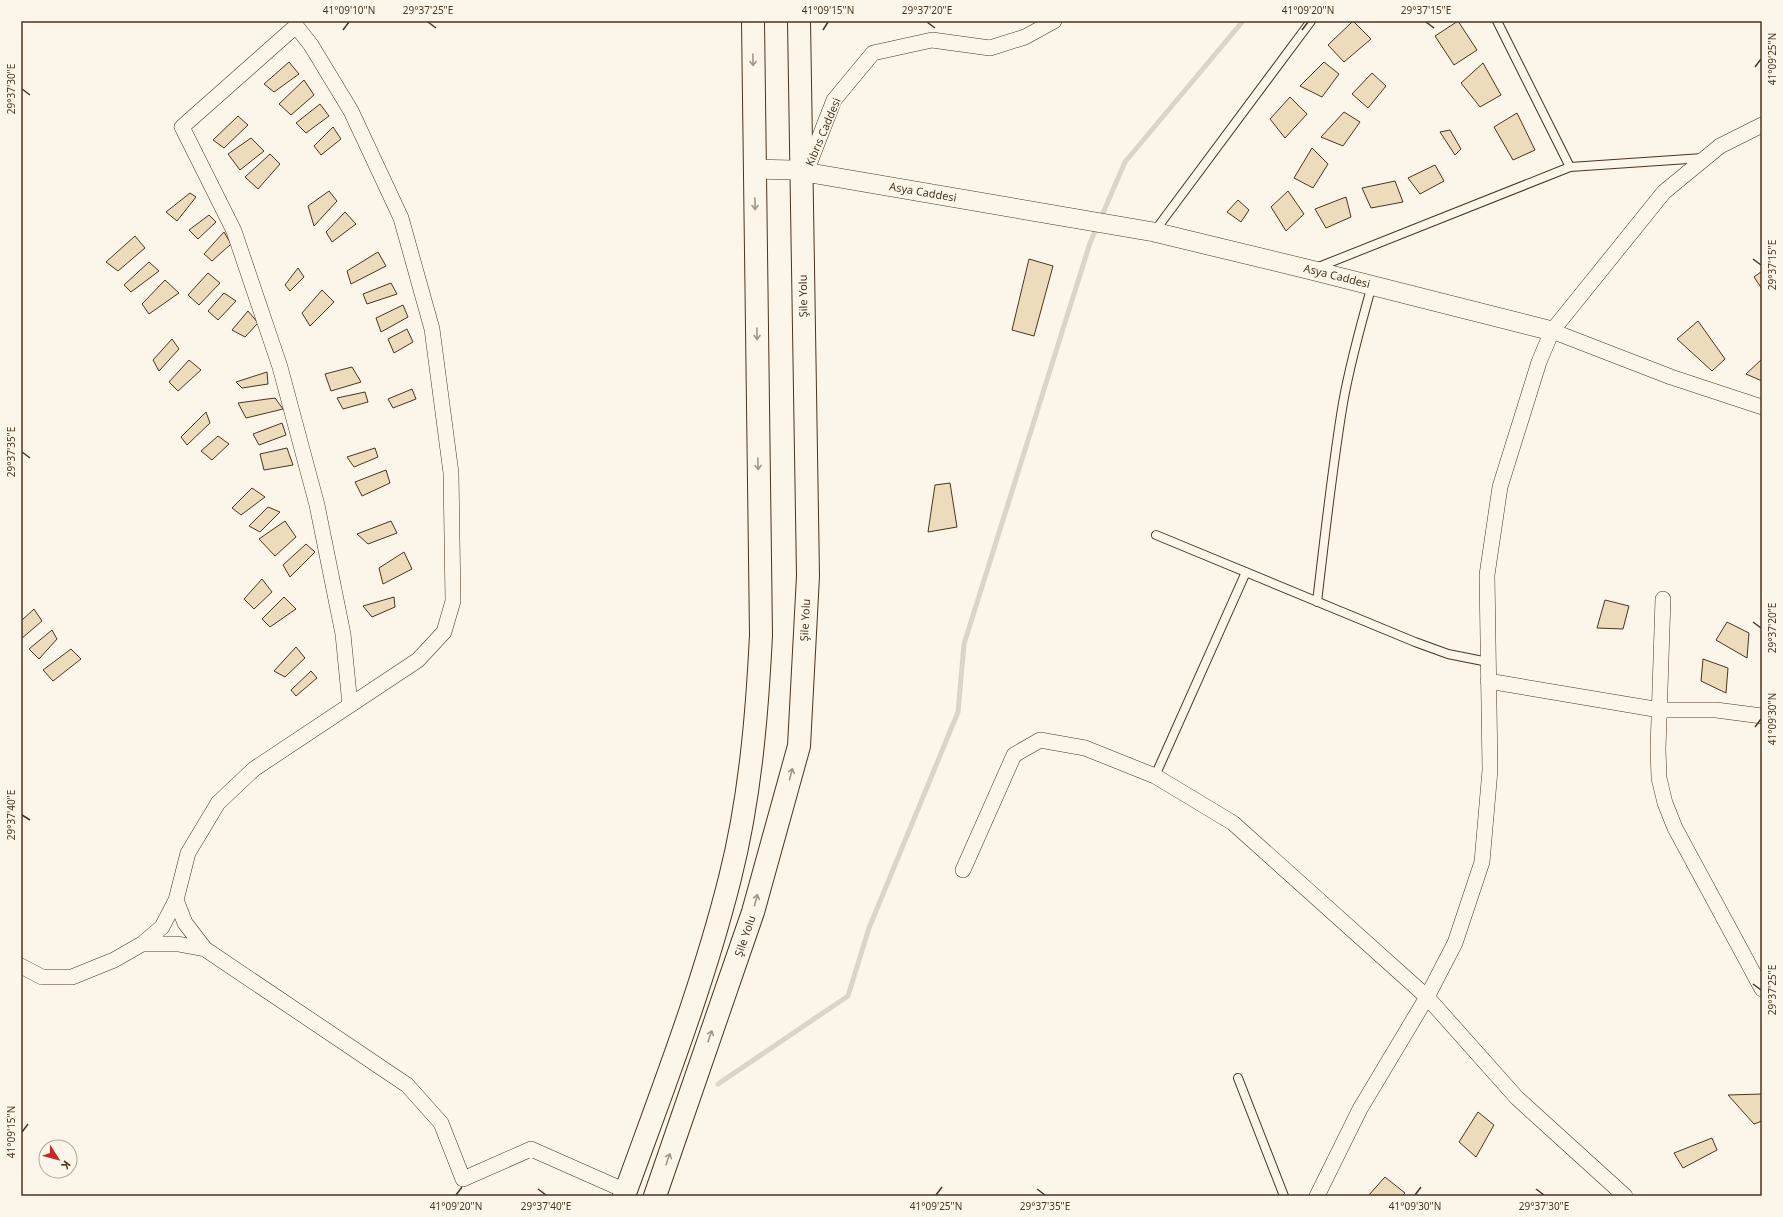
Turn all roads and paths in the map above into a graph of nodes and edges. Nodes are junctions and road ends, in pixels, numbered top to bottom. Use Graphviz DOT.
graph roads {
  1 [pos="753,21"];
  2 [pos="799,21"];
  3 [pos="1054,21"];
  4 [pos="1311,21"];
  5 [pos="1497,21"];
  6 [pos="1761,127"];
  7 [pos="1706,157"];
  8 [pos="1570,167"];
  9 [pos="755,169"];
  10 [pos="804,172"];
  11 [pos="1154,232"];
  12 [pos="1311,270"];
  13 [pos="1372,285"];
  14 [pos="1552,331"];
  15 [pos="1762,407"];
  16 [pos="1156,535"];
  17 [pos="1246,572"];
  18 [pos="1663,599"];
  19 [pos="1317,602"];
  20 [pos="1488,662"];
  21 [pos="1488,681"];
  22 [pos="350,705"];
  23 [pos="1660,710"];
  24 [pos="1762,716"];
  25 [pos="1155,776"];
  26 [pos="963,870"];
  27 [pos="176,900"];
  28 [pos="142,944"];
  29 [pos="205,949"];
  30 [pos="21,966"];
  31 [pos="1762,989"];
  32 [pos="1427,997"];
  33 [pos="1238,1078"];
  34 [pos="625,1194"];
  35 [pos="655,1196"];
  36 [pos="1284,1196"];
  37 [pos="1317,1196"];
  38 [pos="1625,1196"];
  1 -- 9 [label="highway, one-way"];
  2 -- 10 [label="highway, Şile Yolu"];
  3 -- 10 [label="street, Kıbrıs Caddesi"];
  4 -- 11 [label="lane"];
  5 -- 8 [label="lane"];
  6 -- 7 [label="street"];
  7 -- 8 [label="lane"];
  7 -- 14 [label="street"];
  8 -- 12 [label="lane"];
  9 -- 10 [label="street, Asya Caddesi"];
  9 -- 34 [label="highway, one-way"];
  10 -- 11 [label="street, Asya Caddesi"];
  35 -- 10 [label="highway, Şile Yolu, one-way"];
  11 -- 12 [label="street, Asya Caddesi"];
  12 -- 13 [label="street, Asya Caddesi"];
  13 -- 14 [label="street, Asya Caddesi"];
  13 -- 19 [label="lane"];
  14 -- 15 [label="street"];
  14 -- 20 [label="street"];
  16 -- 17 [label="lane"];
  17 -- 19 [label="lane"];
  17 -- 25 [label="lane"];
  18 -- 23 [label="street"];
  19 -- 20 [label="lane"];
  20 -- 21 [label="street"];
  21 -- 23 [label="street"];
  21 -- 32 [label="street"];
  22 -- 22 [label="street"];
  22 -- 27 [label="street"];
  23 -- 24 [label="street"];
  23 -- 31 [label="street"];
  25 -- 26 [label="street"];
  25 -- 32 [label="street"];
  27 -- 28 [label="street"];
  27 -- 29 [label="street"];
  28 -- 29 [label="street"];
  28 -- 30 [label="street"];
  29 -- 34 [label="street"];
  32 -- 37 [label="street"];
  32 -- 38 [label="street"];
  33 -- 36 [label="lane"];
}
